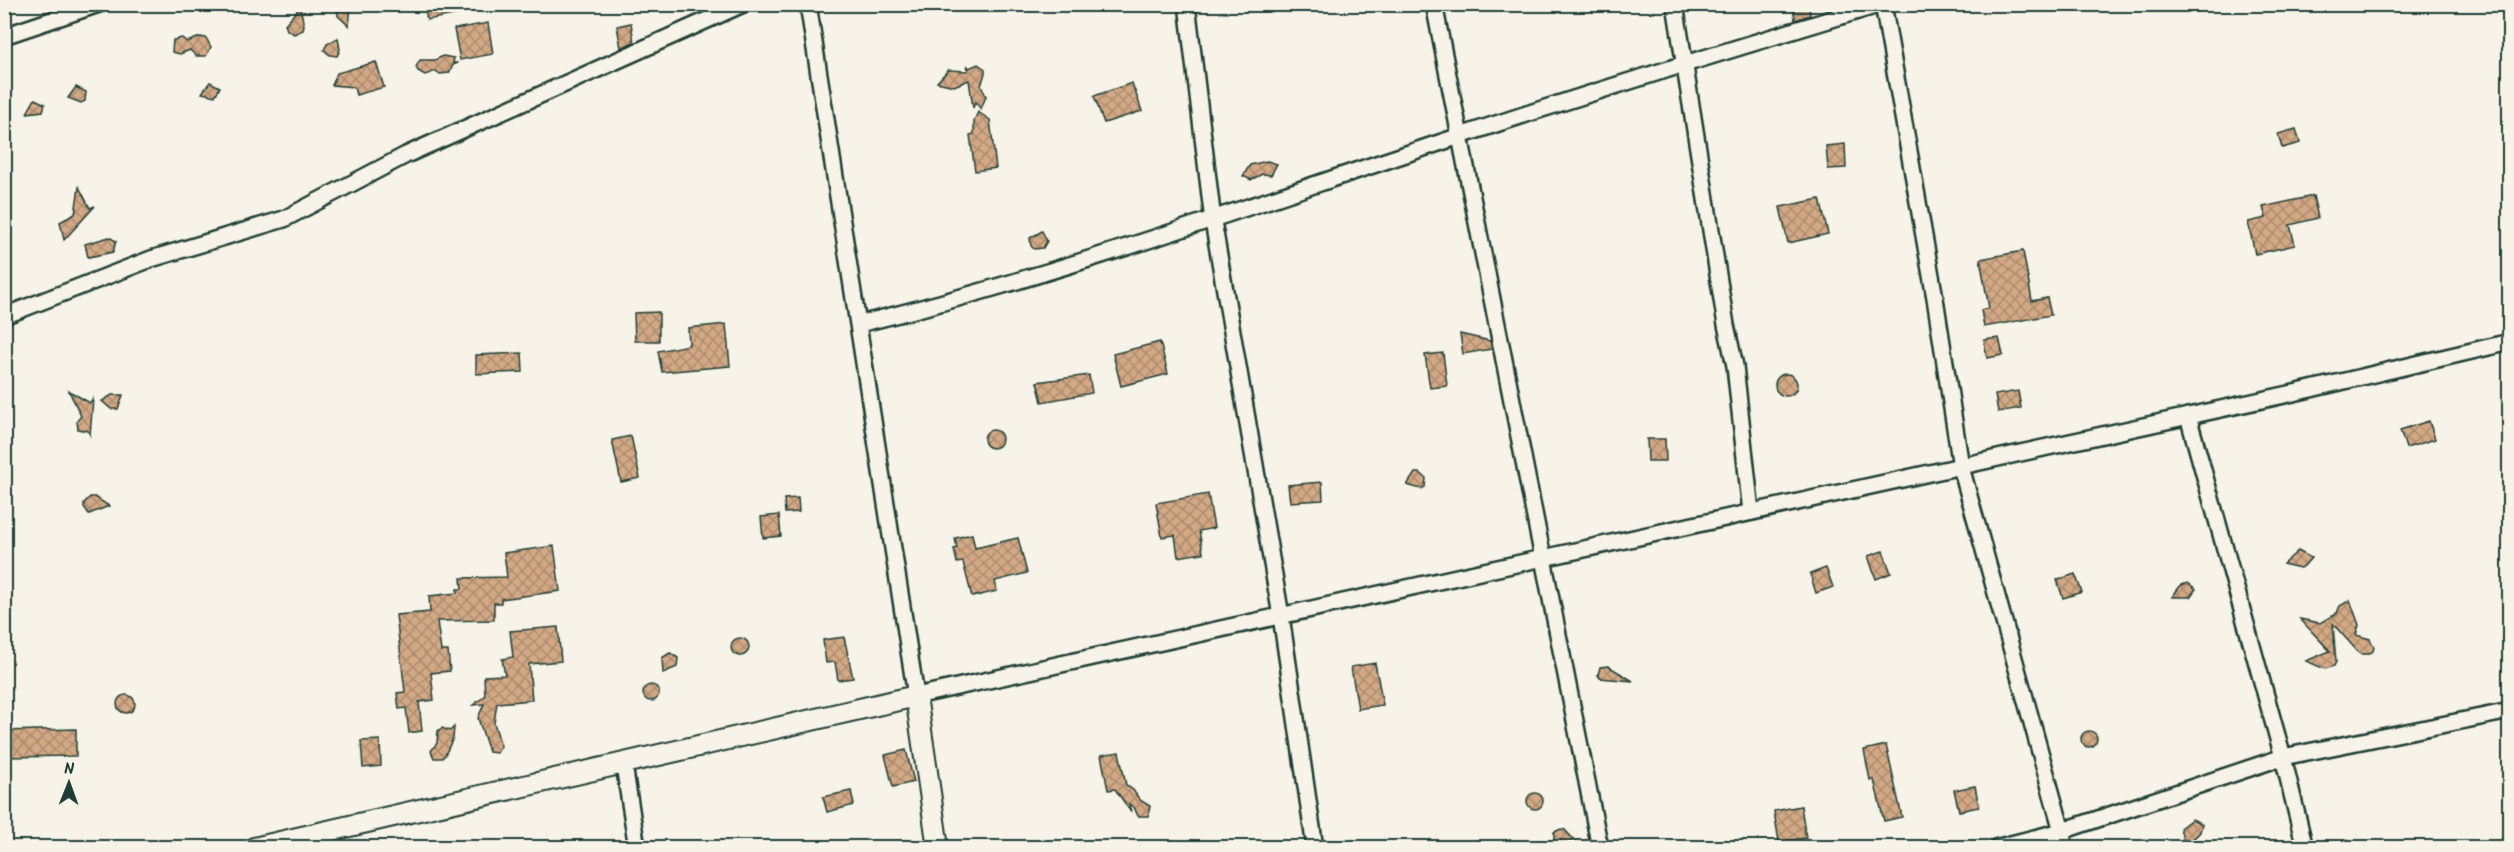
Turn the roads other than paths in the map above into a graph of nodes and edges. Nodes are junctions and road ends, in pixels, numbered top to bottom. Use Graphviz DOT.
graph roads {
  1 [pos="99,4"];
  2 [pos="743,4"];
  3 [pos="808,4"];
  4 [pos="1187,4"];
  5 [pos="1434,4"];
  6 [pos="1675,4"];
  7 [pos="1882,4"];
  8 [pos="4,36"];
  9 [pos="1686,63"];
  10 [pos="1459,136"];
  11 [pos="1213,221"];
  12 [pos="4,315"];
  13 [pos="859,324"];
  14 [pos="2510,342"];
  15 [pos="2188,416"];
  16 [pos="1961,467"];
  17 [pos="1751,512"];
  18 [pos="1543,558"];
  19 [pos="1281,616"];
  20 [pos="916,696"];
  21 [pos="2510,711"];
  22 [pos="2283,757"];
  23 [pos="624,765"];
  24 [pos="2062,831"];
  25 [pos="254,848"];
  26 [pos="636,848"];
  27 [pos="938,848"];
  28 [pos="1315,848"];
  29 [pos="1600,848"];
  30 [pos="1995,848"];
  31 [pos="2064,848"];
  32 [pos="2305,848"];
  1 -- 8 [label="street"];
  2 -- 12 [label="street"];
  3 -- 13 [label="street"];
  4 -- 11 [label="street"];
  5 -- 10 [label="street"];
  6 -- 9 [label="street"];
  7 -- 9 [label="street"];
  7 -- 16 [label="street"];
  9 -- 10 [label="street"];
  9 -- 17 [label="street"];
  10 -- 11 [label="street"];
  10 -- 18 [label="street"];
  11 -- 13 [label="street"];
  11 -- 19 [label="street"];
  13 -- 20 [label="street"];
  14 -- 15 [label="street"];
  15 -- 16 [label="street"];
  15 -- 22 [label="street"];
  16 -- 17 [label="street"];
  16 -- 24 [label="street"];
  17 -- 18 [label="street"];
  18 -- 19 [label="street"];
  18 -- 29 [label="street"];
  19 -- 20 [label="street"];
  19 -- 28 [label="street"];
  20 -- 23 [label="street"];
  20 -- 27 [label="street"];
  21 -- 22 [label="street"];
  22 -- 24 [label="street"];
  22 -- 32 [label="street"];
  23 -- 25 [label="street"];
  23 -- 26 [label="street"];
  24 -- 30 [label="street"];
  24 -- 31 [label="street"];
}
